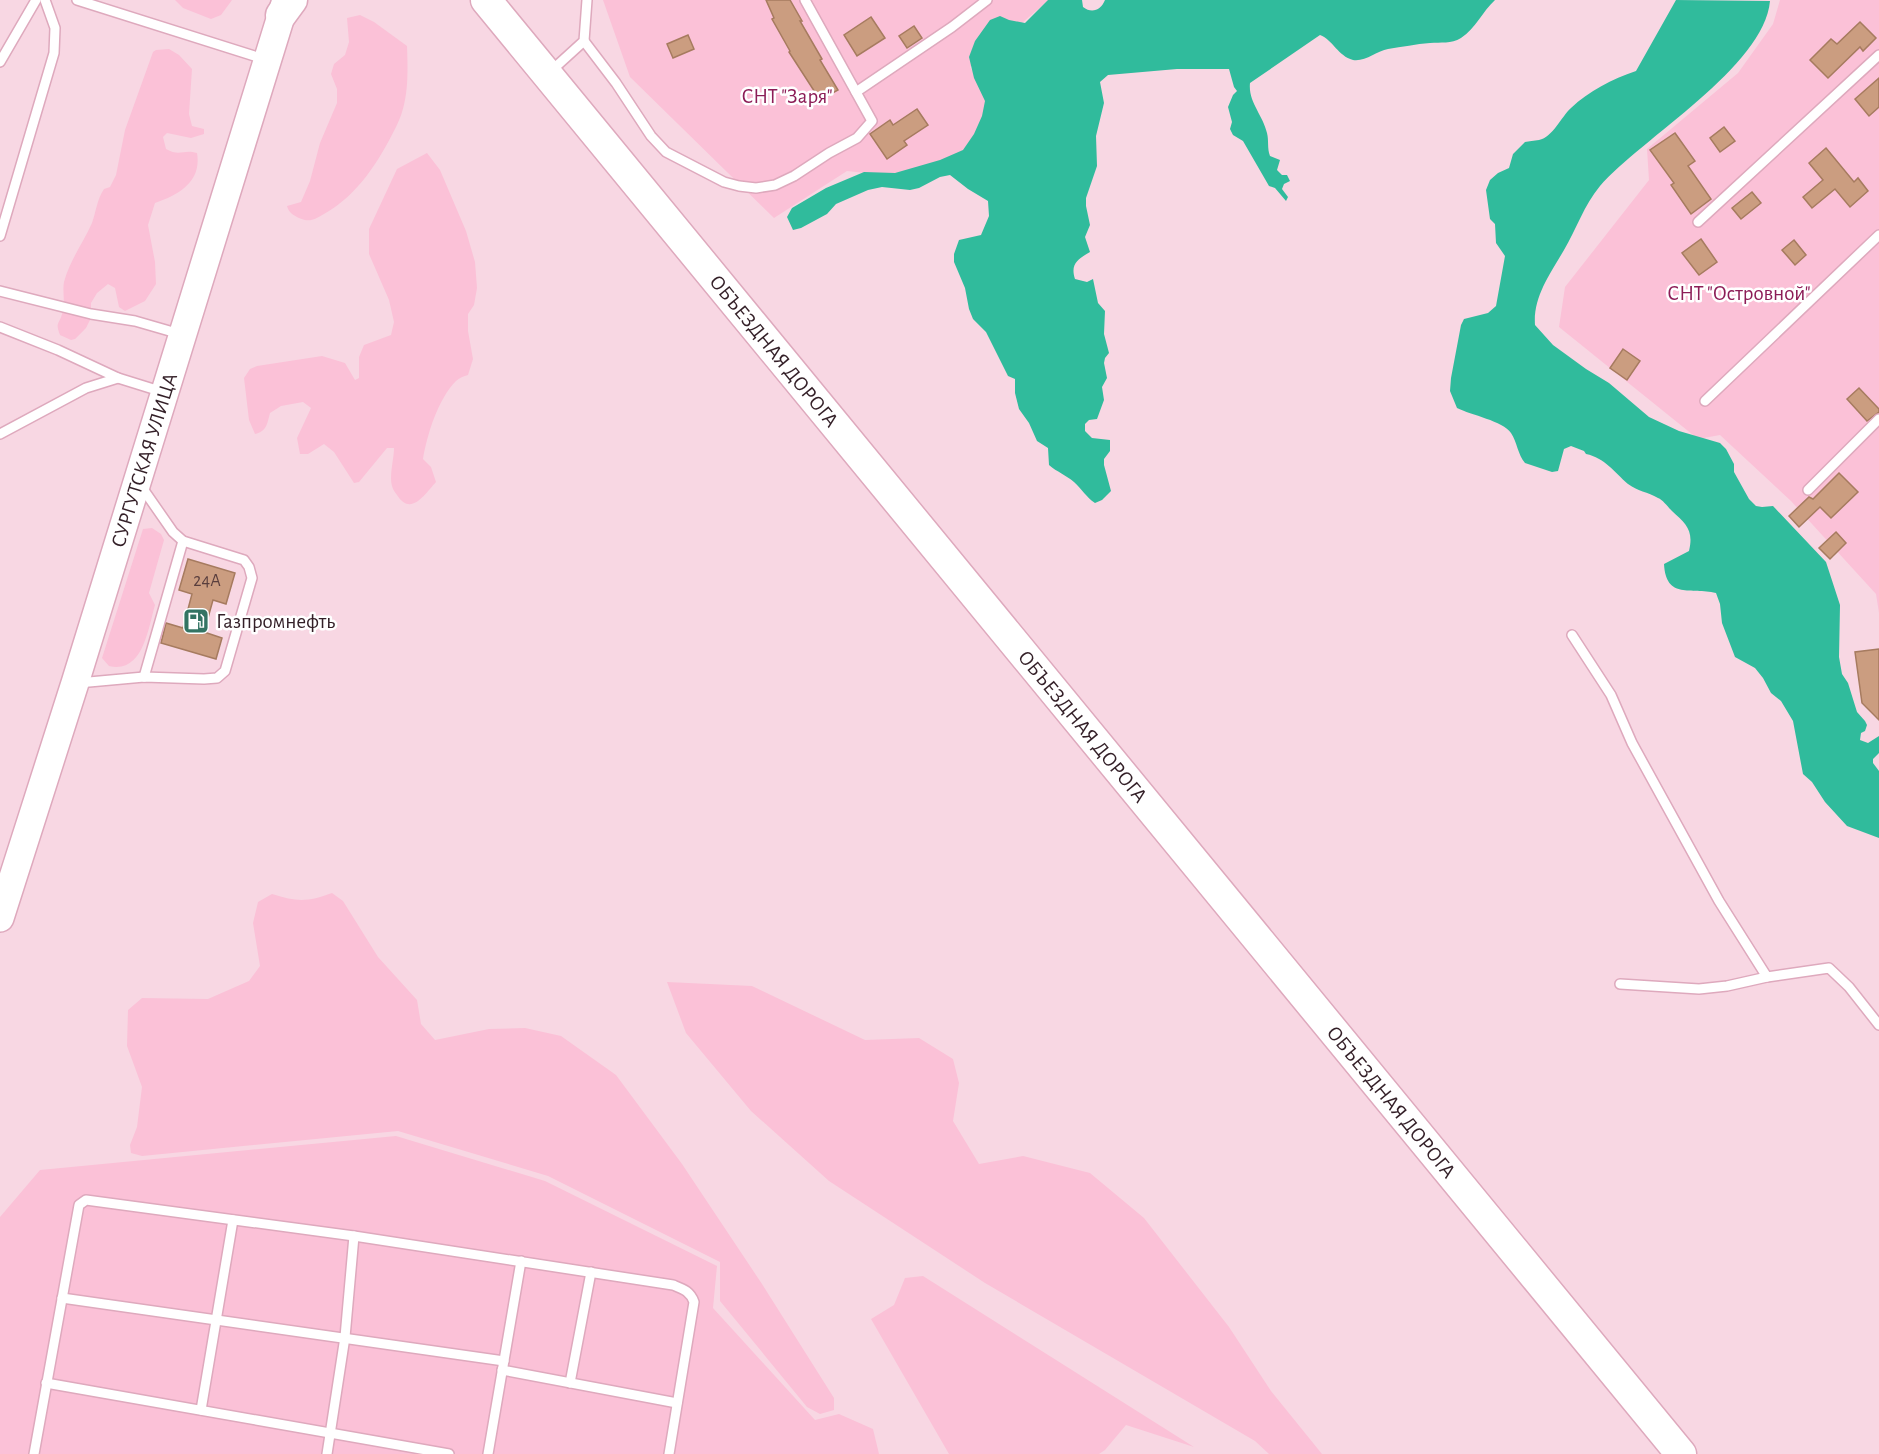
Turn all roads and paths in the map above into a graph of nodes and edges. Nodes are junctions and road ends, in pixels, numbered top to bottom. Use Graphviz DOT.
graph roads {
  1 [pos="36,0"];
  2 [pos="45,0"];
  3 [pos="77,0"];
  4 [pos="486,0"];
  5 [pos="587,0"];
  6 [pos="805,0"];
  7 [pos="987,0"];
  8 [pos="286,5"];
  9 [pos="584,41"];
  10 [pos="1879,55"];
  11 [pos="266,60"];
  12 [pos="0,62"];
  13 [pos="547,74"];
  14 [pos="856,92"];
  15 [pos="1698,222"];
  16 [pos="1879,235"];
  17 [pos="0,236"];
  18 [pos="0,291"];
  19 [pos="0,327"];
  20 [pos="183,335"];
  21 [pos="118,378"];
  22 [pos="165,393"];
  23 [pos="1705,401"];
  24 [pos="1879,418"];
  25 [pos="0,434"];
  26 [pos="138,481"];
  27 [pos="1808,490"];
  28 [pos="183,541"];
  29 [pos="1572,635"];
  30 [pos="144,677"];
  31 [pos="75,683"];
  32 [pos="0,918"];
  33 [pos="1767,977"];
  34 [pos="1620,984"];
  35 [pos="1879,1025"];
  36 [pos="233,1220"];
  37 [pos="354,1236"];
  38 [pos="521,1262"];
  39 [pos="591,1272"];
  40 [pos="62,1298"];
  41 [pos="216,1320"];
  42 [pos="345,1337"];
  43 [pos="503,1366"];
  44 [pos="46,1383"];
  45 [pos="570,1383"];
  46 [pos="677,1403"];
  47 [pos="201,1410"];
  48 [pos="330,1433"];
  49 [pos="34,1454"];
  50 [pos="327,1454"];
  51 [pos="449,1454"];
  52 [pos="488,1454"];
  53 [pos="669,1454"];
  54 [pos="1680,1454"];
  1 -- 12 [label="lane"];
  2 -- 17 [label="lane"];
  3 -- 11 [label="lane"];
  4 -- 13 [label="main road, ОБЪЕЗДНАЯ ДОРОГА"];
  5 -- 9 [label="lane"];
  6 -- 14 [label="lane"];
  7 -- 14 [label="lane"];
  8 -- 11 [label="main road, СУРГУТСКАЯ УЛИЦА"];
  9 -- 13 [label="lane"];
  9 -- 14 [label="lane"];
  10 -- 15 [label="lane"];
  11 -- 20 [label="main road, СУРГУТСКАЯ УЛИЦА"];
  13 -- 54 [label="main road, ОБЪЕЗДНАЯ ДОРОГА"];
  16 -- 23 [label="lane"];
  18 -- 20 [label="lane"];
  19 -- 21 [label="lane"];
  20 -- 22 [label="main road, СУРГУТСКАЯ УЛИЦА"];
  21 -- 22 [label="lane"];
  21 -- 25 [label="lane"];
  22 -- 26 [label="main road, СУРГУТСКАЯ УЛИЦА"];
  24 -- 27 [label="lane"];
  26 -- 28 [label="lane"];
  26 -- 31 [label="main road, СУРГУТСКАЯ УЛИЦА"];
  28 -- 30 [label="lane"];
  28 -- 30 [label="lane"];
  29 -- 33 [label="lane"];
  30 -- 31 [label="lane"];
  31 -- 32 [label="main road, СУРГУТСКАЯ УЛИЦА"];
  33 -- 34 [label="lane"];
  33 -- 35 [label="lane"];
  36 -- 37 [label="lane"];
  36 -- 40 [label="lane"];
  36 -- 41 [label="lane"];
  37 -- 38 [label="lane"];
  37 -- 42 [label="lane"];
  38 -- 39 [label="lane"];
  38 -- 43 [label="lane"];
  39 -- 45 [label="lane"];
  39 -- 46 [label="lane"];
  40 -- 41 [label="lane"];
  40 -- 44 [label="lane"];
  41 -- 42 [label="lane"];
  41 -- 47 [label="lane"];
  42 -- 43 [label="lane"];
  42 -- 48 [label="lane"];
  43 -- 45 [label="lane"];
  43 -- 52 [label="lane"];
  44 -- 47 [label="lane"];
  44 -- 49 [label="lane"];
  45 -- 46 [label="lane"];
  46 -- 53 [label="lane"];
  47 -- 48 [label="lane"];
  48 -- 50 [label="lane"];
  48 -- 51 [label="lane"];
}
